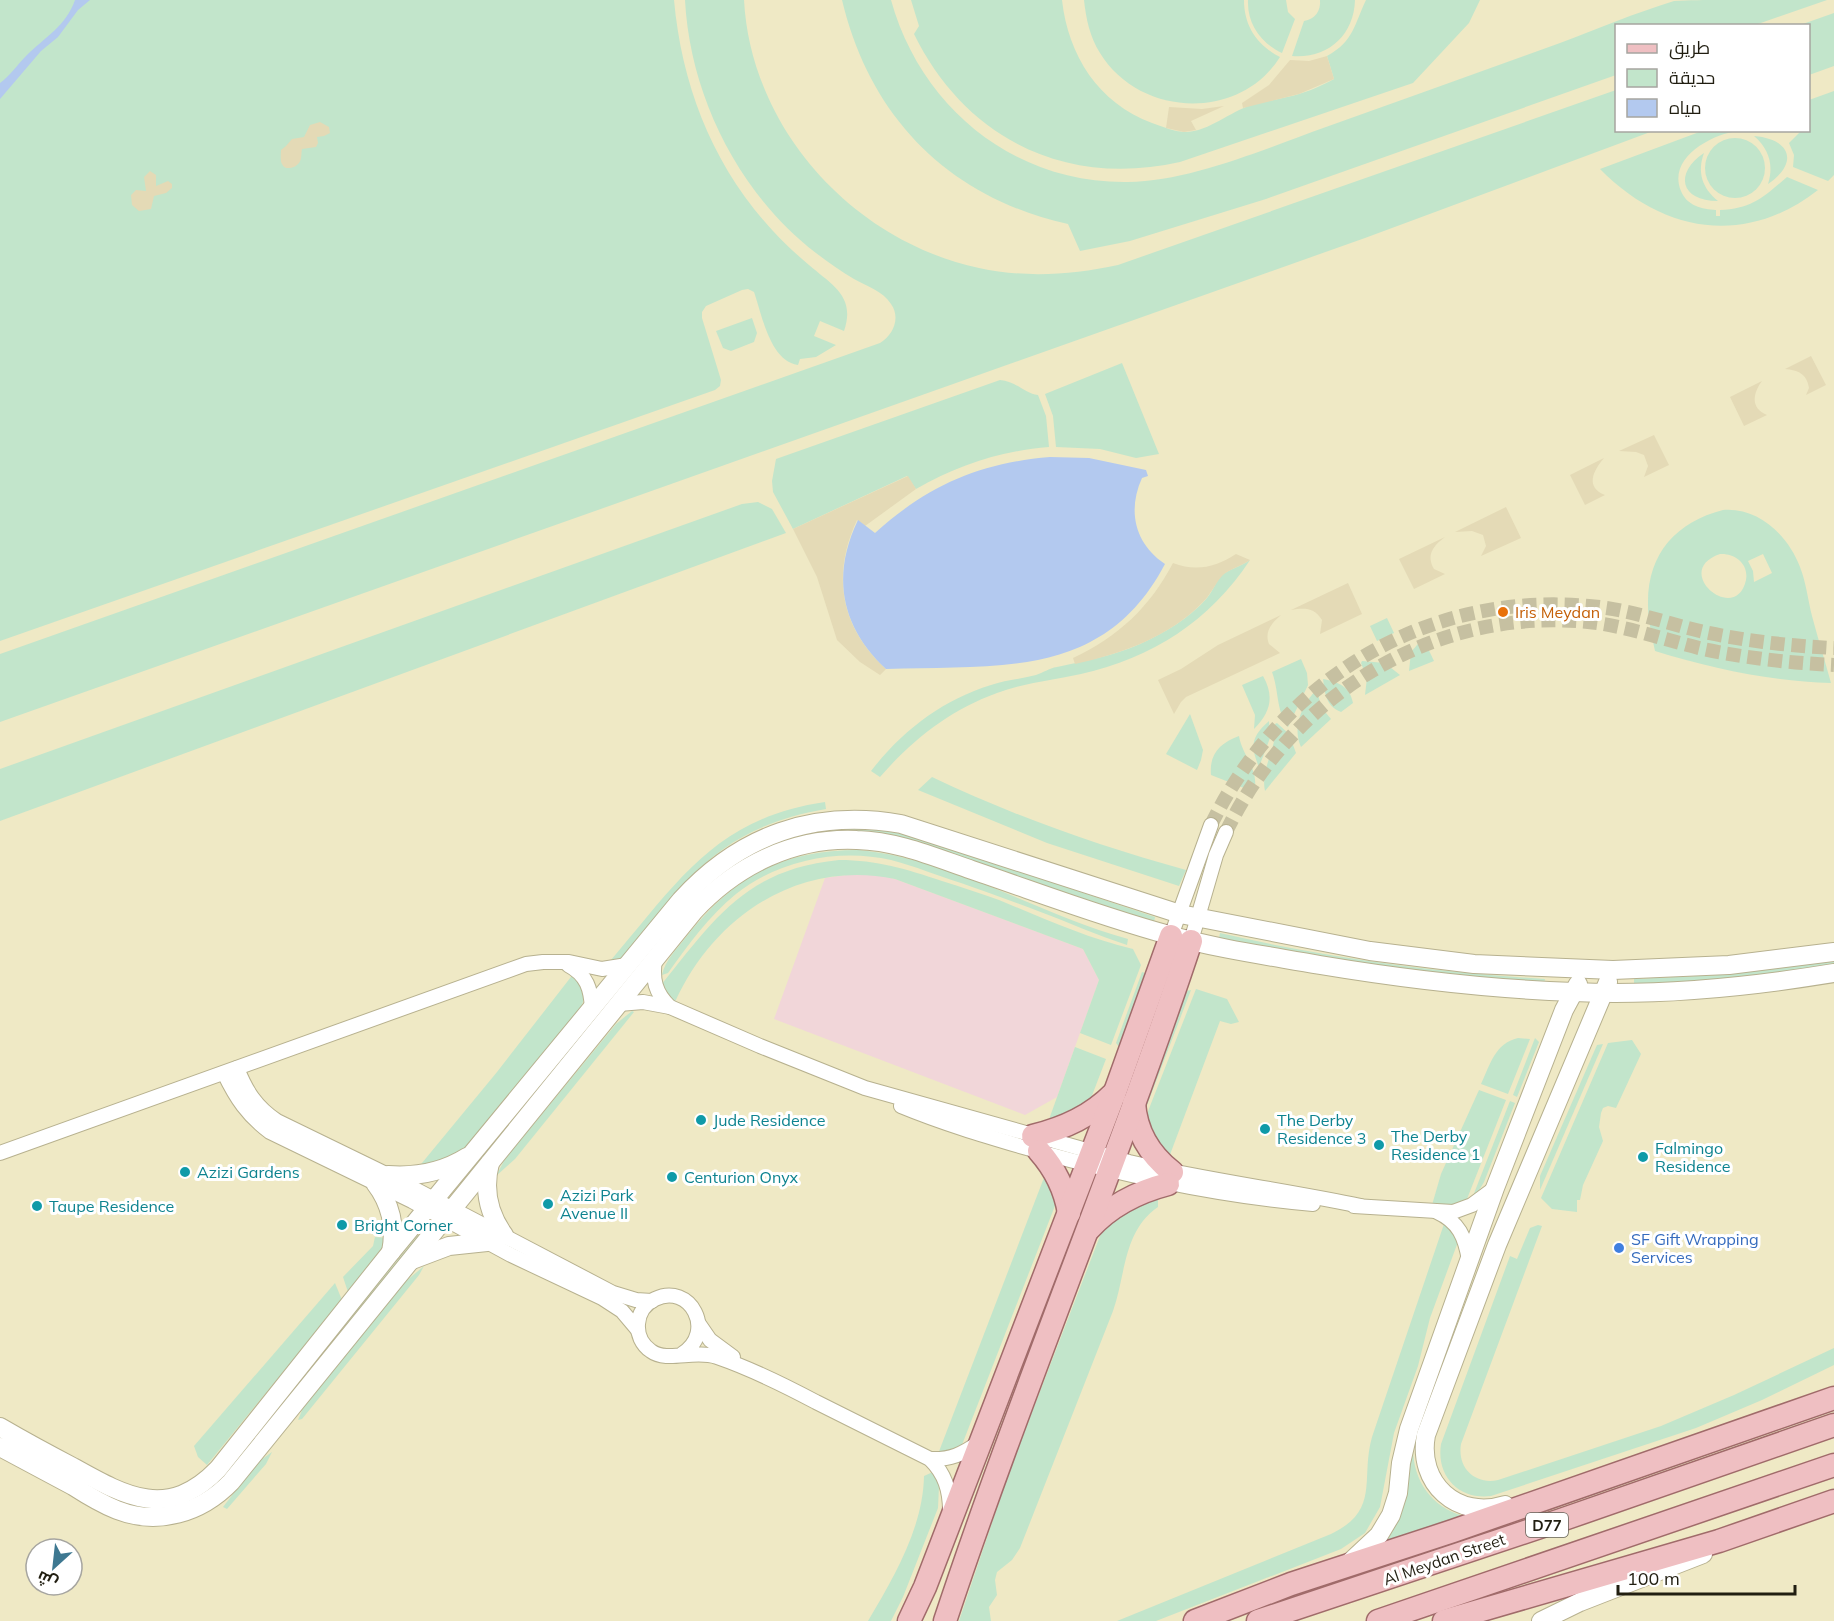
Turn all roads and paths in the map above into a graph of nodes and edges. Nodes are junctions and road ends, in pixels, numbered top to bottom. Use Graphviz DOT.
graph roads {
  1 [pos="1211,825"];
  2 [pos="1226,832"];
  3 [pos="1188,916"];
  4 [pos="1181,938"];
  5 [pos="1834,952"];
  6 [pos="656,959"];
  7 [pos="561,962"];
  8 [pos="627,965"];
  9 [pos="1585,970"];
  10 [pos="1613,970"];
  11 [pos="1834,973"];
  12 [pos="1574,992"];
  13 [pos="1603,993"];
  14 [pos="619,1004"];
  15 [pos="670,1006"];
  16 [pos="592,1009"];
  17 [pos="231,1071"];
  18 [pos="1124,1097"];
  19 [pos="1036,1144"];
  20 [pos="0,1153"];
  21 [pos="473,1153"];
  22 [pos="1100,1161"];
  23 [pos="490,1163"];
  24 [pos="1170,1178"];
  25 [pos="381,1179"];
  26 [pos="1495,1188"];
  27 [pos="431,1204"];
  28 [pos="1437,1212"];
  29 [pos="1069,1213"];
  30 [pos="448,1214"];
  31 [pos="1086,1232"];
  32 [pos="495,1239"];
  33 [pos="391,1252"];
  34 [pos="1469,1260"];
  35 [pos="408,1262"];
  36 [pos="652,1301"];
  37 [pos="699,1324"];
  38 [pos="638,1330"];
  39 [pos="682,1354"];
  40 [pos="741,1364"];
  41 [pos="1834,1385"];
  42 [pos="1834,1398"];
  43 [pos="1758,1424"];
  44 [pos="1834,1425"];
  45 [pos="0,1427"];
  46 [pos="981,1441"];
  47 [pos="0,1447"];
  48 [pos="930,1459"];
  49 [pos="1834,1465"];
  50 [pos="1560,1493"];
  51 [pos="191,1500"];
  52 [pos="1834,1501"];
  53 [pos="950,1522"];
  54 [pos="1719,1541"];
  55 [pos="1346,1566"];
  56 [pos="909,1621"];
  57 [pos="945,1621"];
  58 [pos="1195,1621"];
  59 [pos="1258,1621"];
  60 [pos="1378,1621"];
  61 [pos="1444,1621"];
  62 [pos="1541,1621"];
  1 -- 3 [label="street"];
  2 -- 3 [label="street"];
  3 -- 4 [label="street"];
  3 -- 4 [label="street"];
  3 -- 8 [label="street"];
  3 -- 9 [label="street"];
  4 -- 6 [label="street"];
  4 -- 12 [label="street"];
  4 -- 18 [label="main road"];
  5 -- 10 [label="street"];
  6 -- 14 [label="street"];
  6 -- 15 [label="street"];
  7 -- 8 [label="street"];
  7 -- 16 [label="street"];
  7 -- 17 [label="street"];
  8 -- 16 [label="street"];
  9 -- 10 [label="street"];
  9 -- 12 [label="street"];
  10 -- 13 [label="street"];
  11 -- 13 [label="street"];
  12 -- 13 [label="street"];
  12 -- 26 [label="street"];
  13 -- 50 [label="street"];
  14 -- 15 [label="street"];
  14 -- 23 [label="street"];
  15 -- 19 [label="street"];
  16 -- 21 [label="street"];
  17 -- 20 [label="street"];
  17 -- 25 [label="street"];
  18 -- 19 [label="main road"];
  18 -- 22 [label="main road"];
  18 -- 24 [label="main road"];
  19 -- 22 [label="street"];
  19 -- 29 [label="main road"];
  21 -- 25 [label="street"];
  21 -- 27 [label="street"];
  22 -- 24 [label="street"];
  22 -- 29 [label="main road"];
  22 -- 31 [label="main road"];
  23 -- 30 [label="street"];
  23 -- 32 [label="street"];
  24 -- 28 [label="street"];
  24 -- 31 [label="main road"];
  25 -- 27 [label="street"];
  25 -- 33 [label="street"];
  26 -- 28 [label="street"];
  26 -- 34 [label="street"];
  27 -- 30 [label="street"];
  27 -- 33 [label="street"];
  28 -- 34 [label="street"];
  29 -- 46 [label="main road"];
  30 -- 32 [label="street"];
  30 -- 35 [label="street"];
  31 -- 57 [label="main road"];
  32 -- 35 [label="street"];
  32 -- 36 [label="street"];
  32 -- 38 [label="street"];
  33 -- 51 [label="street"];
  34 -- 55 [label="street"];
  35 -- 51 [label="street"];
  36 -- 37 [label="street"];
  36 -- 38 [label="street"];
  37 -- 39 [label="street"];
  37 -- 40 [label="street"];
  38 -- 39 [label="street"];
  39 -- 40 [label="street"];
  40 -- 48 [label="street"];
  41 -- 43 [label="main road"];
  42 -- 43 [label="main road"];
  43 -- 50 [label="main road"];
  44 -- 59 [label="main road, Al Meydan Street / D77"];
  45 -- 51 [label="street"];
  46 -- 48 [label="street"];
  46 -- 53 [label="main road"];
  47 -- 51 [label="street"];
  48 -- 53 [label="street"];
  49 -- 60 [label="main road, D77"];
  50 -- 55 [label="main road"];
  52 -- 54 [label="main road"];
  53 -- 56 [label="main road"];
  54 -- 61 [label="main road"];
  54 -- 62 [label="street"];
  55 -- 58 [label="main road"];
}
